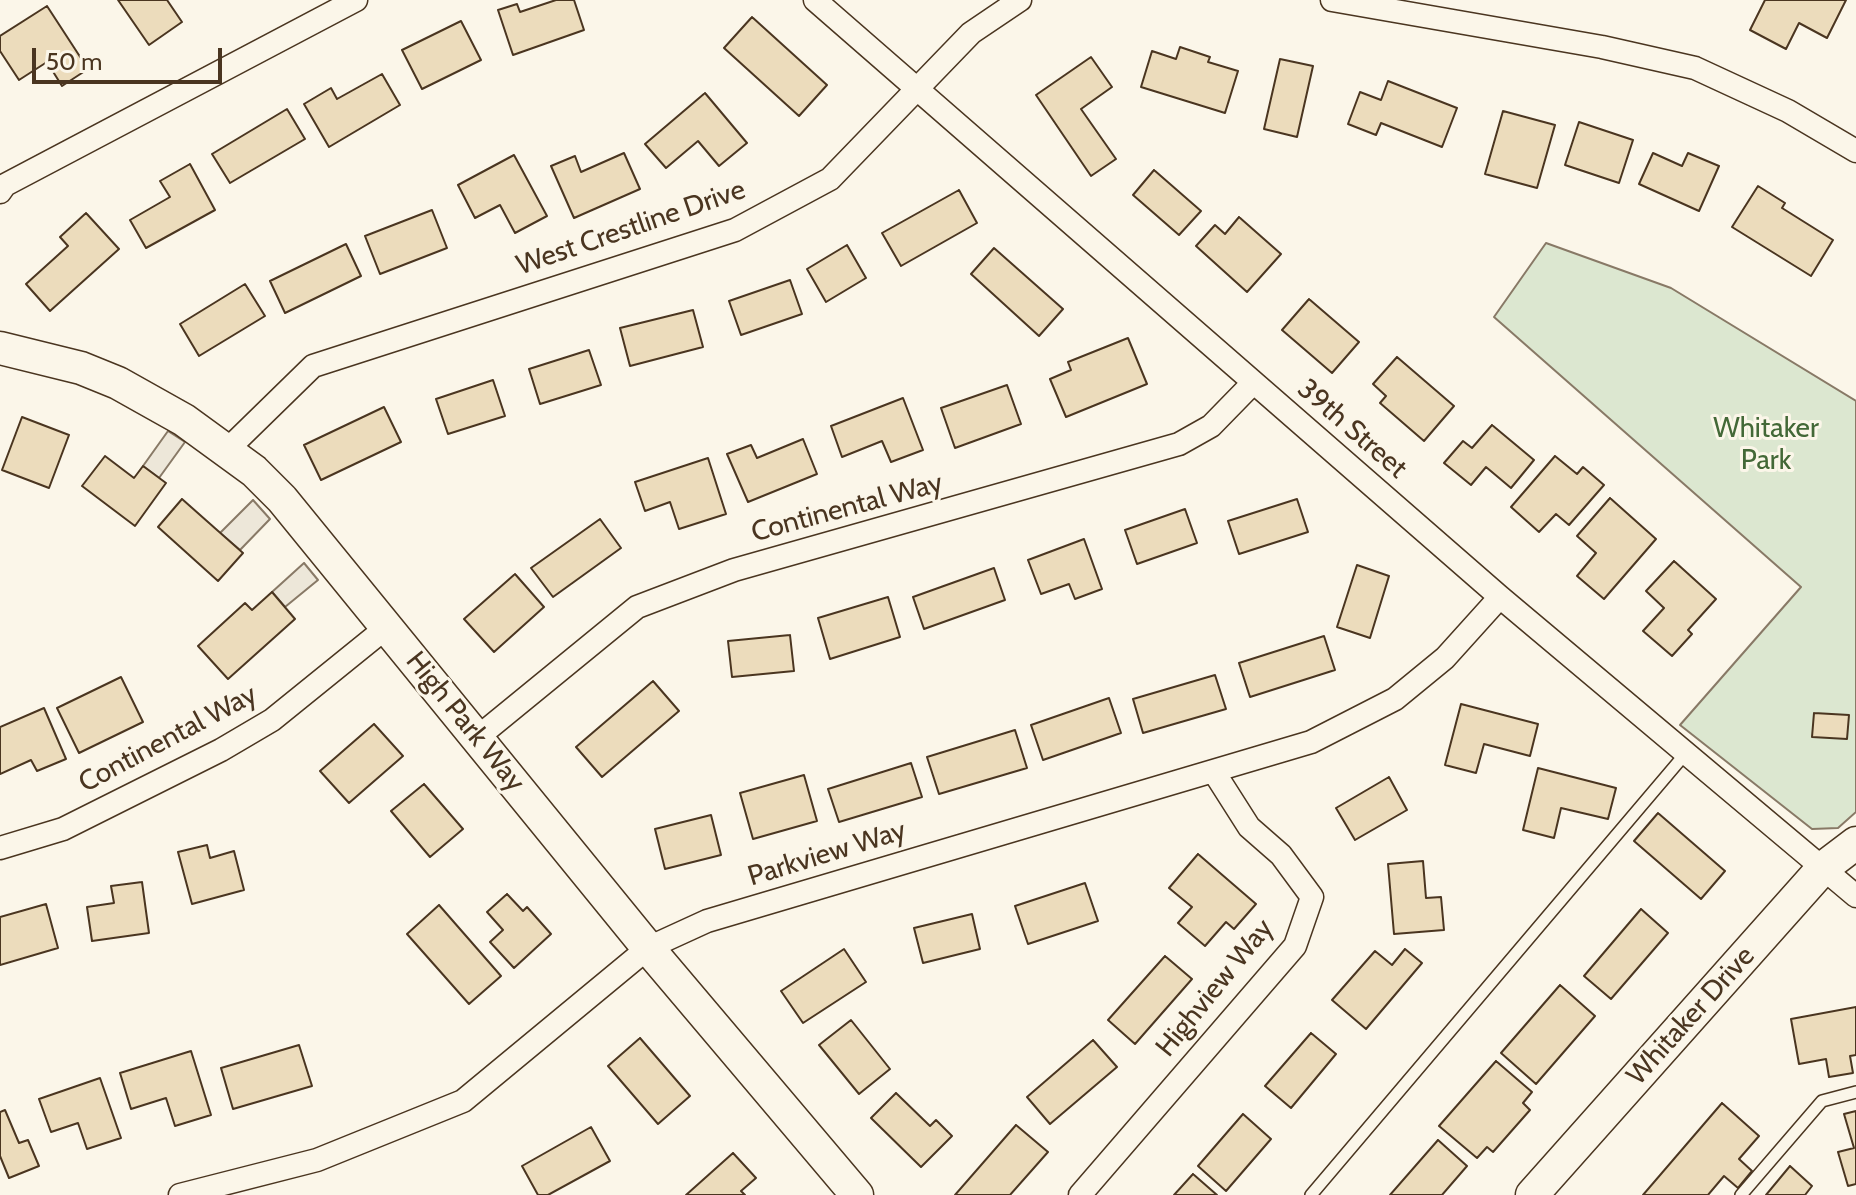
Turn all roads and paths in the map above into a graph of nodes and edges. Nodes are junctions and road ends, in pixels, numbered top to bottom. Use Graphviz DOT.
graph roads {
  1 [pos="356,0"];
  2 [pos="815,0"];
  3 [pos="1020,0"];
  4 [pos="1332,0"];
  5 [pos="917,90"];
  6 [pos="1856,151"];
  7 [pos="0,192"];
  8 [pos="0,348"];
  9 [pos="1253,383"];
  10 [pos="227,450"];
  11 [pos="1500,597"];
  12 [pos="387,627"];
  13 [pos="478,737"];
  14 [pos="1686,753"];
  15 [pos="1214,772"];
  16 [pos="1856,843"];
  17 [pos="0,848"];
  18 [pos="1823,868"];
  19 [pos="1856,896"];
  20 [pos="648,948"];
  21 [pos="1856,1092"];
  22 [pos="180,1195"];
  23 [pos="857,1195"];
  24 [pos="1080,1195"];
  25 [pos="1311,1195"];
  26 [pos="1532,1195"];
  27 [pos="1741,1195"];
  1 -- 7 [label="street"];
  2 -- 5 [label="street, 39th Street"];
  3 -- 5 [label="street, West Crestline Drive"];
  4 -- 6 [label="street"];
  5 -- 9 [label="street, 39th Street"];
  5 -- 10 [label="street, West Crestline Drive"];
  8 -- 10 [label="street, High Park Way"];
  9 -- 11 [label="street, 39th Street"];
  9 -- 13 [label="street, Continental Way"];
  10 -- 12 [label="street, High Park Way"];
  11 -- 14 [label="street, 39th Street"];
  11 -- 15 [label="street, Parkview Way"];
  12 -- 13 [label="street, High Park Way"];
  12 -- 17 [label="street, Continental Way"];
  13 -- 20 [label="street, High Park Way"];
  14 -- 18 [label="street, 39th Street"];
  14 -- 25 [label="lane"];
  15 -- 20 [label="street, Parkview Way"];
  15 -- 24 [label="street, Highview Way"];
  16 -- 18 [label="street, Whitaker Drive"];
  18 -- 19 [label="street, 39th Street"];
  18 -- 26 [label="street, Whitaker Drive"];
  20 -- 22 [label="street, Parkview Way"];
  20 -- 23 [label="street, High Park Way"];
  21 -- 27 [label="lane"];
}
